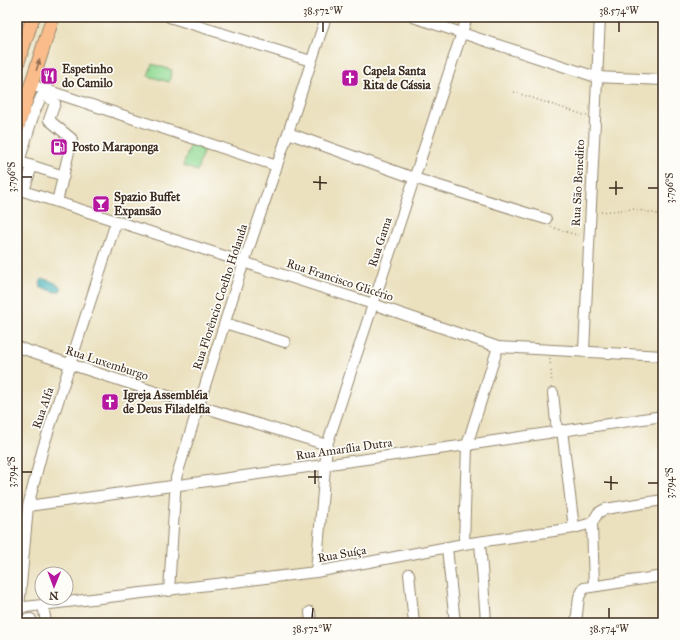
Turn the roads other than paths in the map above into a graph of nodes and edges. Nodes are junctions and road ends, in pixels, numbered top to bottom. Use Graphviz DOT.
graph roads {
  1 [pos="32,17"];
  2 [pos="53,17"];
  3 [pos="169,17"];
  4 [pos="326,17"];
  5 [pos="412,17"];
  6 [pos="467,17"];
  7 [pos="600,17"];
  8 [pos="462,32"];
  9 [pos="20,48"];
  10 [pos="311,61"];
  11 [pos="17,65"];
  12 [pos="596,77"];
  13 [pos="663,80"];
  14 [pos="31,85"];
  15 [pos="48,94"];
  16 [pos="29,111"];
  17 [pos="49,120"];
  18 [pos="17,128"];
  19 [pos="288,133"];
  20 [pos="18,161"];
  21 [pos="32,166"];
  22 [pos="277,166"];
  23 [pos="64,176"];
  24 [pos="414,178"];
  25 [pos="21,190"];
  26 [pos="57,202"];
  27 [pos="546,219"];
  28 [pos="116,222"];
  29 [pos="244,262"];
  30 [pos="373,304"];
  31 [pos="225,323"];
  32 [pos="285,342"];
  33 [pos="498,347"];
  34 [pos="17,348"];
  35 [pos="584,351"];
  36 [pos="663,356"];
  37 [pos="71,365"];
  38 [pos="553,394"];
  39 [pos="199,406"];
  40 [pos="663,416"];
  41 [pos="560,431"];
  42 [pos="327,445"];
  43 [pos="467,446"];
  44 [pos="324,465"];
  45 [pos="174,485"];
  46 [pos="663,500"];
  47 [pos="28,506"];
  48 [pos="592,523"];
  49 [pos="574,528"];
  50 [pos="480,542"];
  51 [pos="464,544"];
  52 [pos="447,548"];
  53 [pos="316,572"];
  54 [pos="409,574"];
  55 [pos="663,576"];
  56 [pos="594,586"];
  57 [pos="169,591"];
  58 [pos="74,602"];
  59 [pos="35,606"];
  60 [pos="43,606"];
  61 [pos="18,608"];
  62 [pos="310,612"];
  63 [pos="31,619"];
  64 [pos="486,621"];
  65 [pos="21,623"];
  66 [pos="46,623"];
  67 [pos="311,623"];
  68 [pos="414,623"];
  69 [pos="455,623"];
  70 [pos="576,623"];
  1 -- 9 [label="main road"];
  14 -- 2 [label="main road, one-way"];
  3 -- 10 [label="street"];
  4 -- 10 [label="street, Rua Florêncio Coelho Holanda"];
  5 -- 8 [label="street"];
  6 -- 8 [label="street, Rua Gama"];
  7 -- 12 [label="street, Rua São Benedito"];
  8 -- 12 [label="street"];
  8 -- 24 [label="street, Rua Gama"];
  9 -- 11 [label="main road"];
  10 -- 19 [label="street, Rua Florêncio Coelho Holanda"];
  12 -- 13 [label="street"];
  12 -- 35 [label="street, Rua São Benedito"];
  14 -- 15 [label="street"];
  14 -- 16 [label="main road"];
  15 -- 16 [label="street"];
  15 -- 17 [label="street"];
  15 -- 22 [label="street"];
  16 -- 17 [label="street"];
  16 -- 18 [label="main road"];
  16 -- 20 [label="street"];
  17 -- 23 [label="street"];
  19 -- 22 [label="street, Rua Florêncio Coelho Holanda"];
  19 -- 24 [label="street"];
  20 -- 21 [label="street"];
  21 -- 23 [label="street"];
  21 -- 25 [label="street"];
  22 -- 29 [label="street, Rua Florêncio Coelho Holanda"];
  23 -- 26 [label="street"];
  24 -- 27 [label="street"];
  24 -- 30 [label="street, Rua Gama"];
  25 -- 26 [label="street, Rua Francisco Glicério"];
  26 -- 28 [label="street, Rua Francisco Glicério"];
  28 -- 29 [label="street, Rua Francisco Glicério"];
  28 -- 37 [label="street, Rua Alfa"];
  29 -- 30 [label="street, Rua Francisco Glicério"];
  29 -- 31 [label="street, Rua Florêncio Coelho Holanda"];
  30 -- 33 [label="street, Rua Francisco Glicério"];
  30 -- 42 [label="street, Rua Gama"];
  31 -- 32 [label="street"];
  31 -- 39 [label="street, Rua Florêncio Coelho Holanda"];
  33 -- 35 [label="street, Rua Francisco Glicério"];
  33 -- 43 [label="street"];
  34 -- 37 [label="street, Rua Luxemburgo"];
  35 -- 36 [label="street, Rua Francisco Glicério"];
  37 -- 39 [label="street, Rua Luxemburgo"];
  37 -- 47 [label="street, Rua Alfa"];
  38 -- 41 [label="street"];
  39 -- 42 [label="street, Rua Luxemburgo"];
  39 -- 45 [label="street, Rua Florêncio Coelho Holanda"];
  40 -- 41 [label="street, Rua Amarília Dutra"];
  41 -- 43 [label="street, Rua Amarília Dutra"];
  41 -- 49 [label="street"];
  42 -- 44 [label="street, Rua Gama"];
  43 -- 44 [label="street, Rua Amarília Dutra"];
  43 -- 51 [label="street"];
  44 -- 45 [label="street, Rua Amarília Dutra"];
  44 -- 53 [label="street, Rua Gama"];
  45 -- 47 [label="street, Rua Amarília Dutra"];
  45 -- 57 [label="street, Rua Florêncio Coelho Holanda"];
  46 -- 48 [label="street"];
  47 -- 61 [label="street, Rua Alfa"];
  48 -- 49 [label="street, Rua Suíça"];
  48 -- 56 [label="street"];
  49 -- 50 [label="street, Rua Suíça"];
  50 -- 51 [label="street, Rua Suíça"];
  50 -- 64 [label="street"];
  51 -- 52 [label="street, Rua Suíça"];
  52 -- 53 [label="street, Rua Suíça"];
  52 -- 69 [label="street"];
  53 -- 57 [label="street, Rua Suíça"];
  54 -- 68 [label="street"];
  55 -- 56 [label="street"];
  56 -- 70 [label="street"];
  57 -- 58 [label="street, Rua Suíça"];
  59 -- 61 [label="street, Rua Suíça"];
  60 -- 66 [label="street"];
  62 -- 67 [label="street"];
  63 -- 65 [label="street"];
}
